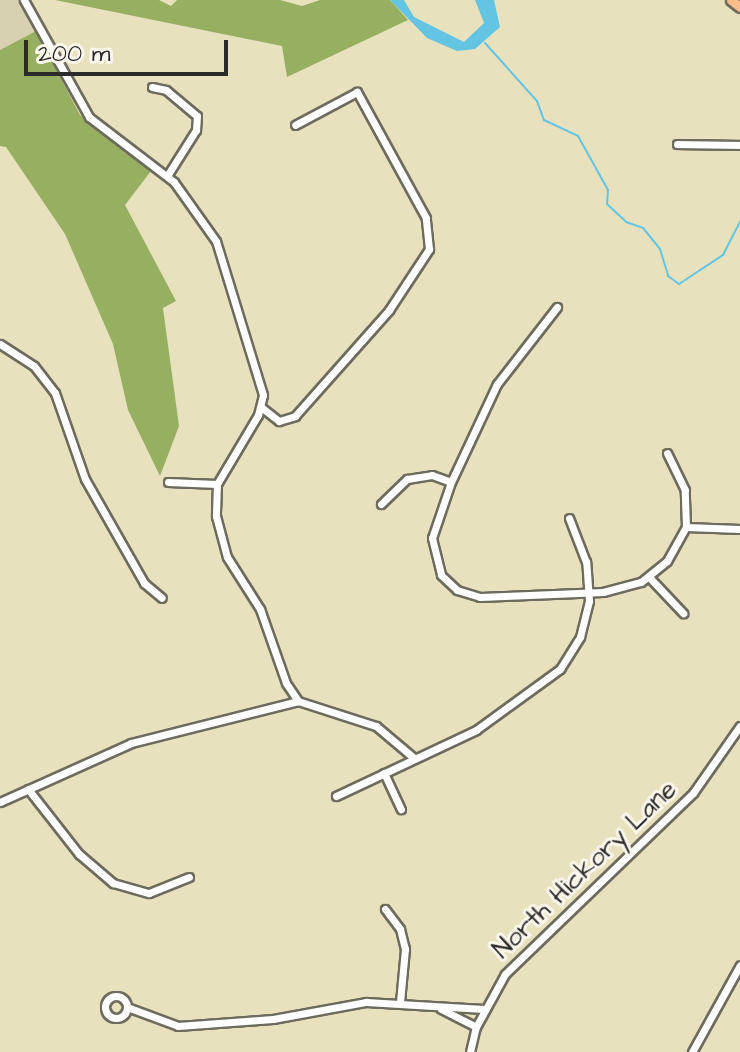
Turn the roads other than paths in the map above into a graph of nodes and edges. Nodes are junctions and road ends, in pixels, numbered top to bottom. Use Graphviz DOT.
graph roads {
  1 [pos="24,0"];
  2 [pos="731,0"];
  3 [pos="740,7"];
  4 [pos="152,87"];
  5 [pos="295,125"];
  6 [pos="677,144"];
  7 [pos="740,145"];
  8 [pos="167,176"];
  9 [pos="557,307"];
  10 [pos="0,344"];
  11 [pos="261,407"];
  12 [pos="667,453"];
  13 [pos="168,482"];
  14 [pos="451,482"];
  15 [pos="217,484"];
  16 [pos="381,504"];
  17 [pos="569,518"];
  18 [pos="686,527"];
  19 [pos="740,529"];
  20 [pos="649,577"];
  21 [pos="453,586"];
  22 [pos="589,591"];
  23 [pos="446,596"];
  24 [pos="162,598"];
  25 [pos="683,613"];
  26 [pos="298,701"];
  27 [pos="740,726"];
  28 [pos="414,758"];
  29 [pos="384,773"];
  30 [pos="28,789"];
  31 [pos="336,796"];
  32 [pos="0,802"];
  33 [pos="401,809"];
  34 [pos="189,877"];
  35 [pos="385,909"];
  36 [pos="740,965"];
  37 [pos="400,1002"];
  38 [pos="127,1007"];
  39 [pos="441,1009"];
  40 [pos="484,1009"];
  41 [pos="476,1027"];
  42 [pos="470,1052"];
  43 [pos="692,1052"];
  1 -- 8 [label="street"];
  2 -- 3 [label="main road"];
  4 -- 8 [label="street"];
  5 -- 11 [label="street"];
  6 -- 7 [label="street"];
  8 -- 11 [label="street"];
  9 -- 14 [label="street"];
  10 -- 24 [label="street"];
  11 -- 15 [label="street"];
  12 -- 18 [label="street"];
  13 -- 15 [label="street"];
  14 -- 16 [label="street"];
  14 -- 21 [label="street"];
  15 -- 26 [label="street"];
  17 -- 22 [label="street"];
  18 -- 19 [label="street"];
  18 -- 20 [label="street"];
  20 -- 22 [label="street"];
  20 -- 25 [label="street"];
  21 -- 22 [label="street"];
  21 -- 23 [label="street"];
  22 -- 28 [label="street"];
  26 -- 28 [label="street"];
  26 -- 30 [label="street"];
  27 -- 40 [label="street, North Hickory Lane"];
  28 -- 29 [label="street"];
  29 -- 31 [label="street"];
  29 -- 33 [label="street"];
  30 -- 32 [label="street"];
  30 -- 34 [label="street"];
  35 -- 37 [label="street"];
  36 -- 43 [label="street"];
  37 -- 38 [label="street"];
  37 -- 39 [label="street"];
  39 -- 40 [label="street"];
  39 -- 41 [label="street"];
  40 -- 41 [label="street, North Hickory Lane"];
  41 -- 42 [label="street, North Hickory Lane"];
}
